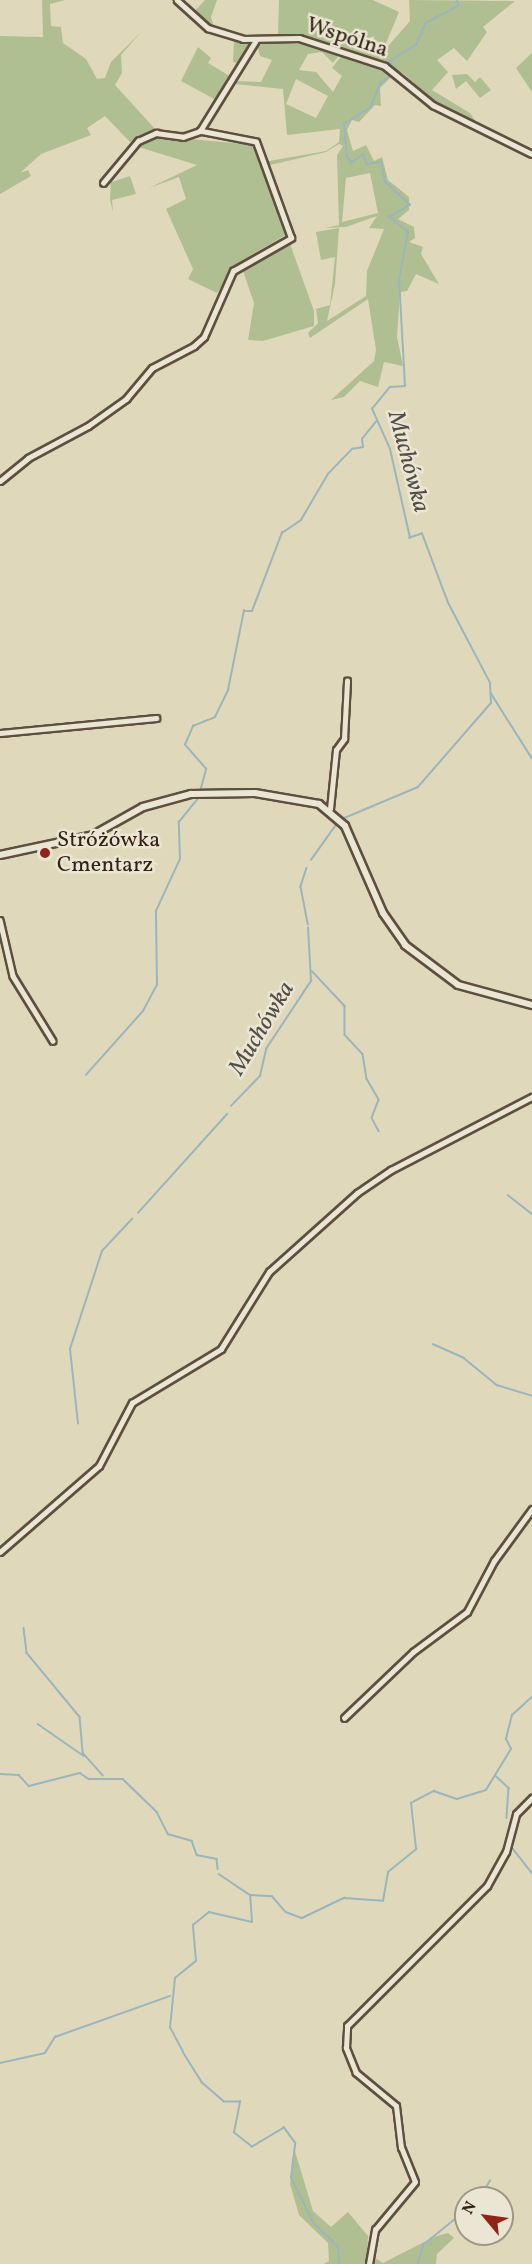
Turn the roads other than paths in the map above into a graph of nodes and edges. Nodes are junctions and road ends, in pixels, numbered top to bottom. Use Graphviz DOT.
graph roads {
  1 [pos="177,0"];
  2 [pos="255,42"];
  3 [pos="200,131"];
  4 [pos="532,154"];
  5 [pos="103,183"];
  6 [pos="0,481"];
  7 [pos="347,681"];
  8 [pos="156,718"];
  9 [pos="0,733"];
  10 [pos="330,809"];
  11 [pos="0,855"];
  12 [pos="0,920"];
  13 [pos="532,1005"];
  14 [pos="53,1041"];
  15 [pos="532,1097"];
  16 [pos="532,1509"];
  17 [pos="0,1552"];
  18 [pos="344,1718"];
  19 [pos="532,1798"];
  20 [pos="369,2264"];
  1 -- 2 [label="street, Wspólna"];
  2 -- 3 [label="street"];
  2 -- 4 [label="street, Wspólna"];
  3 -- 5 [label="street"];
  3 -- 6 [label="street"];
  7 -- 10 [label="street"];
  8 -- 9 [label="street"];
  10 -- 11 [label="main road"];
  10 -- 13 [label="main road"];
  12 -- 14 [label="street"];
  15 -- 17 [label="street"];
  16 -- 18 [label="street"];
  19 -- 20 [label="street"];
}
